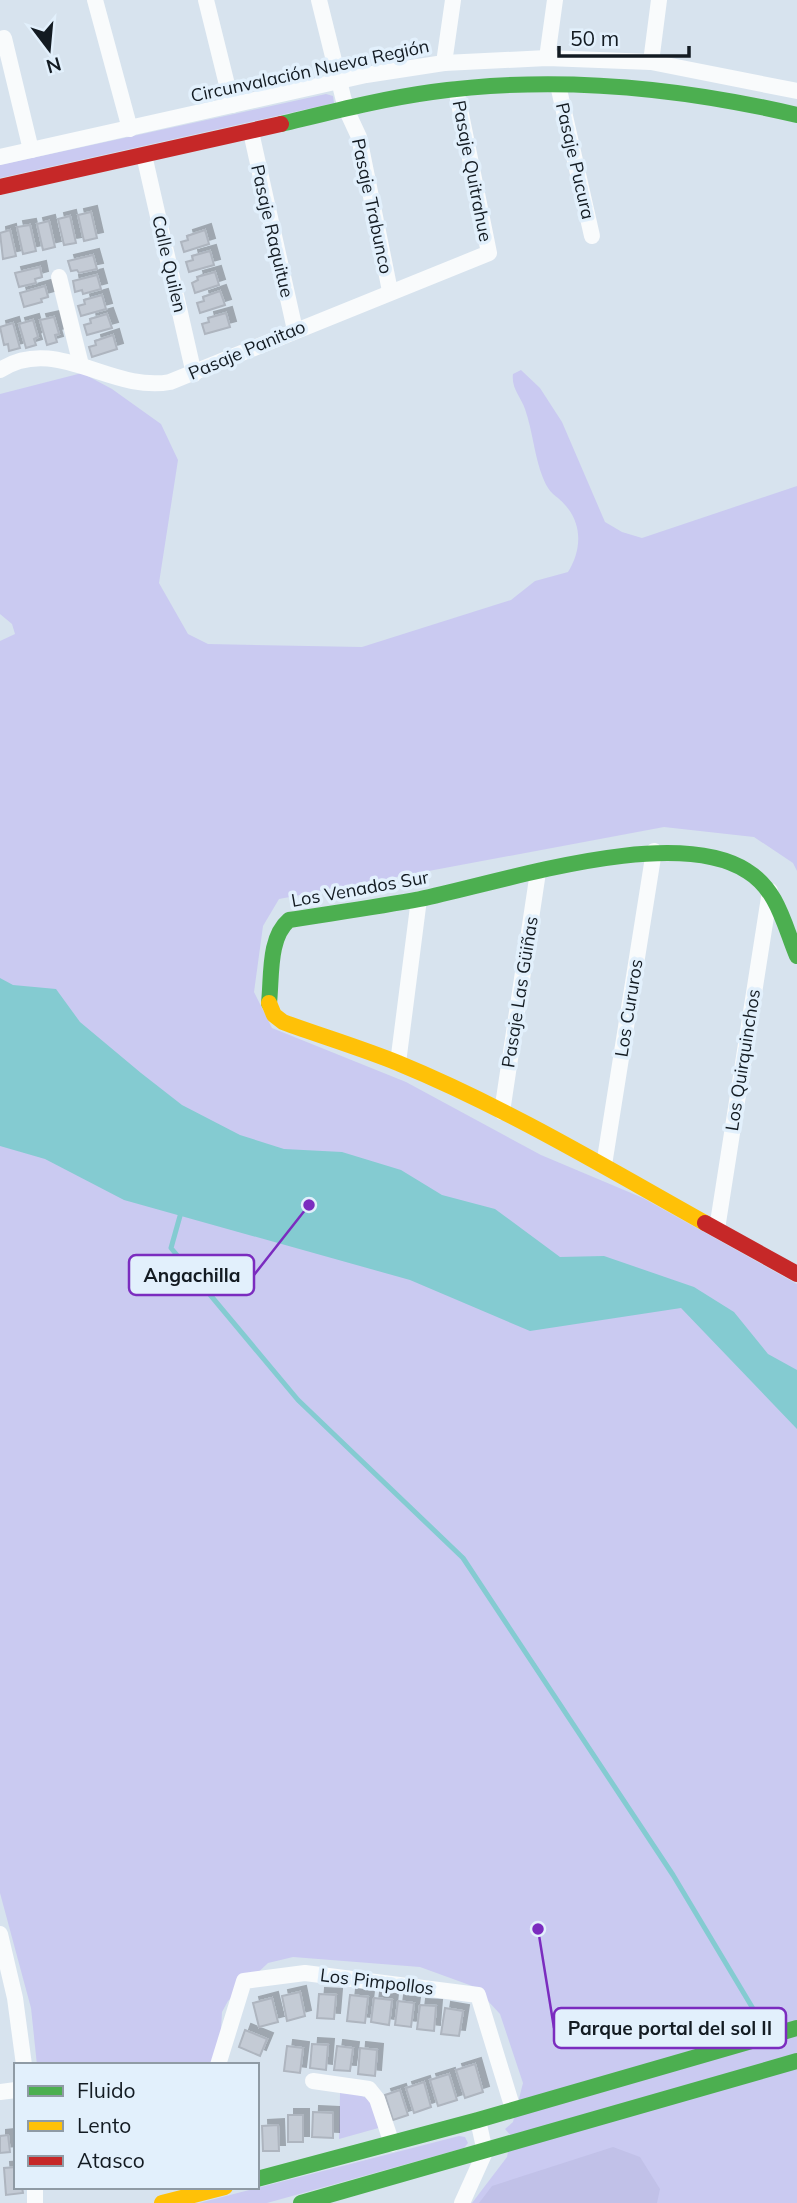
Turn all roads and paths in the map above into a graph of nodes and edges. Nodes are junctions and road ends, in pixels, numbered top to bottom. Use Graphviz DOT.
graph roads {
  1 [pos="95,0"];
  2 [pos="206,0"];
  3 [pos="318,0"];
  4 [pos="453,0"];
  5 [pos="555,0"];
  6 [pos="659,0"];
  7 [pos="4,38"];
  8 [pos="547,58"];
  9 [pos="651,62"];
  10 [pos="444,63"];
  11 [pos="338,82"];
  12 [pos="558,85"];
  13 [pos="456,89"];
  14 [pos="797,91"];
  15 [pos="232,105"];
  16 [pos="346,109"];
  17 [pos="797,115"];
  18 [pos="130,129"];
  19 [pos="251,132"];
  20 [pos="31,150"];
  21 [pos="144,155"];
  22 [pos="0,157"];
  23 [pos="0,187"];
  24 [pos="592,236"];
  25 [pos="489,253"];
  26 [pos="59,277"];
  27 [pos="390,291"];
  28 [pos="295,330"];
  29 [pos="81,365"];
  30 [pos="0,370"];
  31 [pos="194,374"];
  32 [pos="654,851"];
  33 [pos="538,872"];
  34 [pos="770,891"];
  35 [pos="419,899"];
  36 [pos="797,956"];
  37 [pos="398,1063"];
  38 [pos="502,1112"];
  39 [pos="604,1165"];
  40 [pos="717,1228"];
  41 [pos="797,1274"];
  42 [pos="0,1934"];
  43 [pos="797,2028"];
  44 [pos="797,2061"];
  45 [pos="24,2063"];
  46 [pos="219,2063"];
  47 [pos="313,2081"];
  48 [pos="513,2109"];
  49 [pos="478,2120"];
  50 [pos="392,2144"];
  51 [pos="485,2152"];
  52 [pos="259,2178"];
  53 [pos="215,2189"];
  54 [pos="173,2197"];
  55 [pos="301,2203"];
  56 [pos="462,2203"];
  1 -- 18 [label="street"];
  2 -- 15 [label="street"];
  3 -- 11 [label="street, Pasaje Trabunco"];
  4 -- 10 [label="street"];
  5 -- 8 [label="street"];
  6 -- 9 [label="street"];
  7 -- 20 [label="street"];
  8 -- 9 [label="street, Circunvalación Nueva Región"];
  8 -- 10 [label="street, Circunvalación Nueva Región"];
  9 -- 14 [label="street, Circunvalación Nueva Región"];
  10 -- 11 [label="street, Circunvalación Nueva Región"];
  11 -- 15 [label="street, Circunvalación Nueva Región"];
  11 -- 16 [label="street, Pasaje Trabunco"];
  12 -- 13 [label="street"];
  12 -- 17 [label="street"];
  12 -- 24 [label="street, Pasaje Pucura"];
  13 -- 16 [label="street"];
  13 -- 25 [label="street, Pasaje Quitrahue"];
  15 -- 18 [label="street, Circunvalación Nueva Región"];
  16 -- 19 [label="street"];
  16 -- 27 [label="street, Pasaje Trabunco"];
  18 -- 20 [label="street, Circunvalación Nueva Región"];
  19 -- 21 [label="street"];
  19 -- 28 [label="street, Pasaje Raquitue"];
  20 -- 22 [label="street, Circunvalación Nueva Región"];
  21 -- 23 [label="street"];
  21 -- 31 [label="street, Calle Quilen"];
  25 -- 27 [label="street, Pasaje Panitao"];
  26 -- 29 [label="street"];
  27 -- 28 [label="street, Pasaje Panitao"];
  28 -- 31 [label="street, Pasaje Panitao"];
  29 -- 30 [label="street, Pasaje Panitao"];
  29 -- 31 [label="street, Pasaje Panitao"];
  32 -- 33 [label="street, Los Venados Sur"];
  32 -- 34 [label="street, Los Venados Sur"];
  32 -- 39 [label="street, Los Cururos"];
  33 -- 35 [label="street, Los Venados Sur"];
  33 -- 38 [label="street, Pasaje Las Güiñas"];
  34 -- 36 [label="street, Los Venados Sur"];
  34 -- 40 [label="street, Los Quirquinchos"];
  35 -- 37 [label="street"];
  35 -- 37 [label="street, Los Venados Sur"];
  37 -- 38 [label="street, Los Venados Sur"];
  38 -- 39 [label="street, Los Venados Sur"];
  39 -- 40 [label="street, Los Venados Sur"];
  40 -- 41 [label="street, Los Venados Sur"];
  42 -- 45 [label="street"];
  43 -- 48 [label="street"];
  44 -- 51 [label="street"];
  46 -- 48 [label="street, Los Pimpollos"];
  47 -- 50 [label="street"];
  48 -- 49 [label="street"];
  49 -- 50 [label="street"];
  49 -- 51 [label="street"];
  50 -- 52 [label="street"];
  51 -- 55 [label="street"];
  51 -- 56 [label="street"];
  53 -- 54 [label="street"];
}
